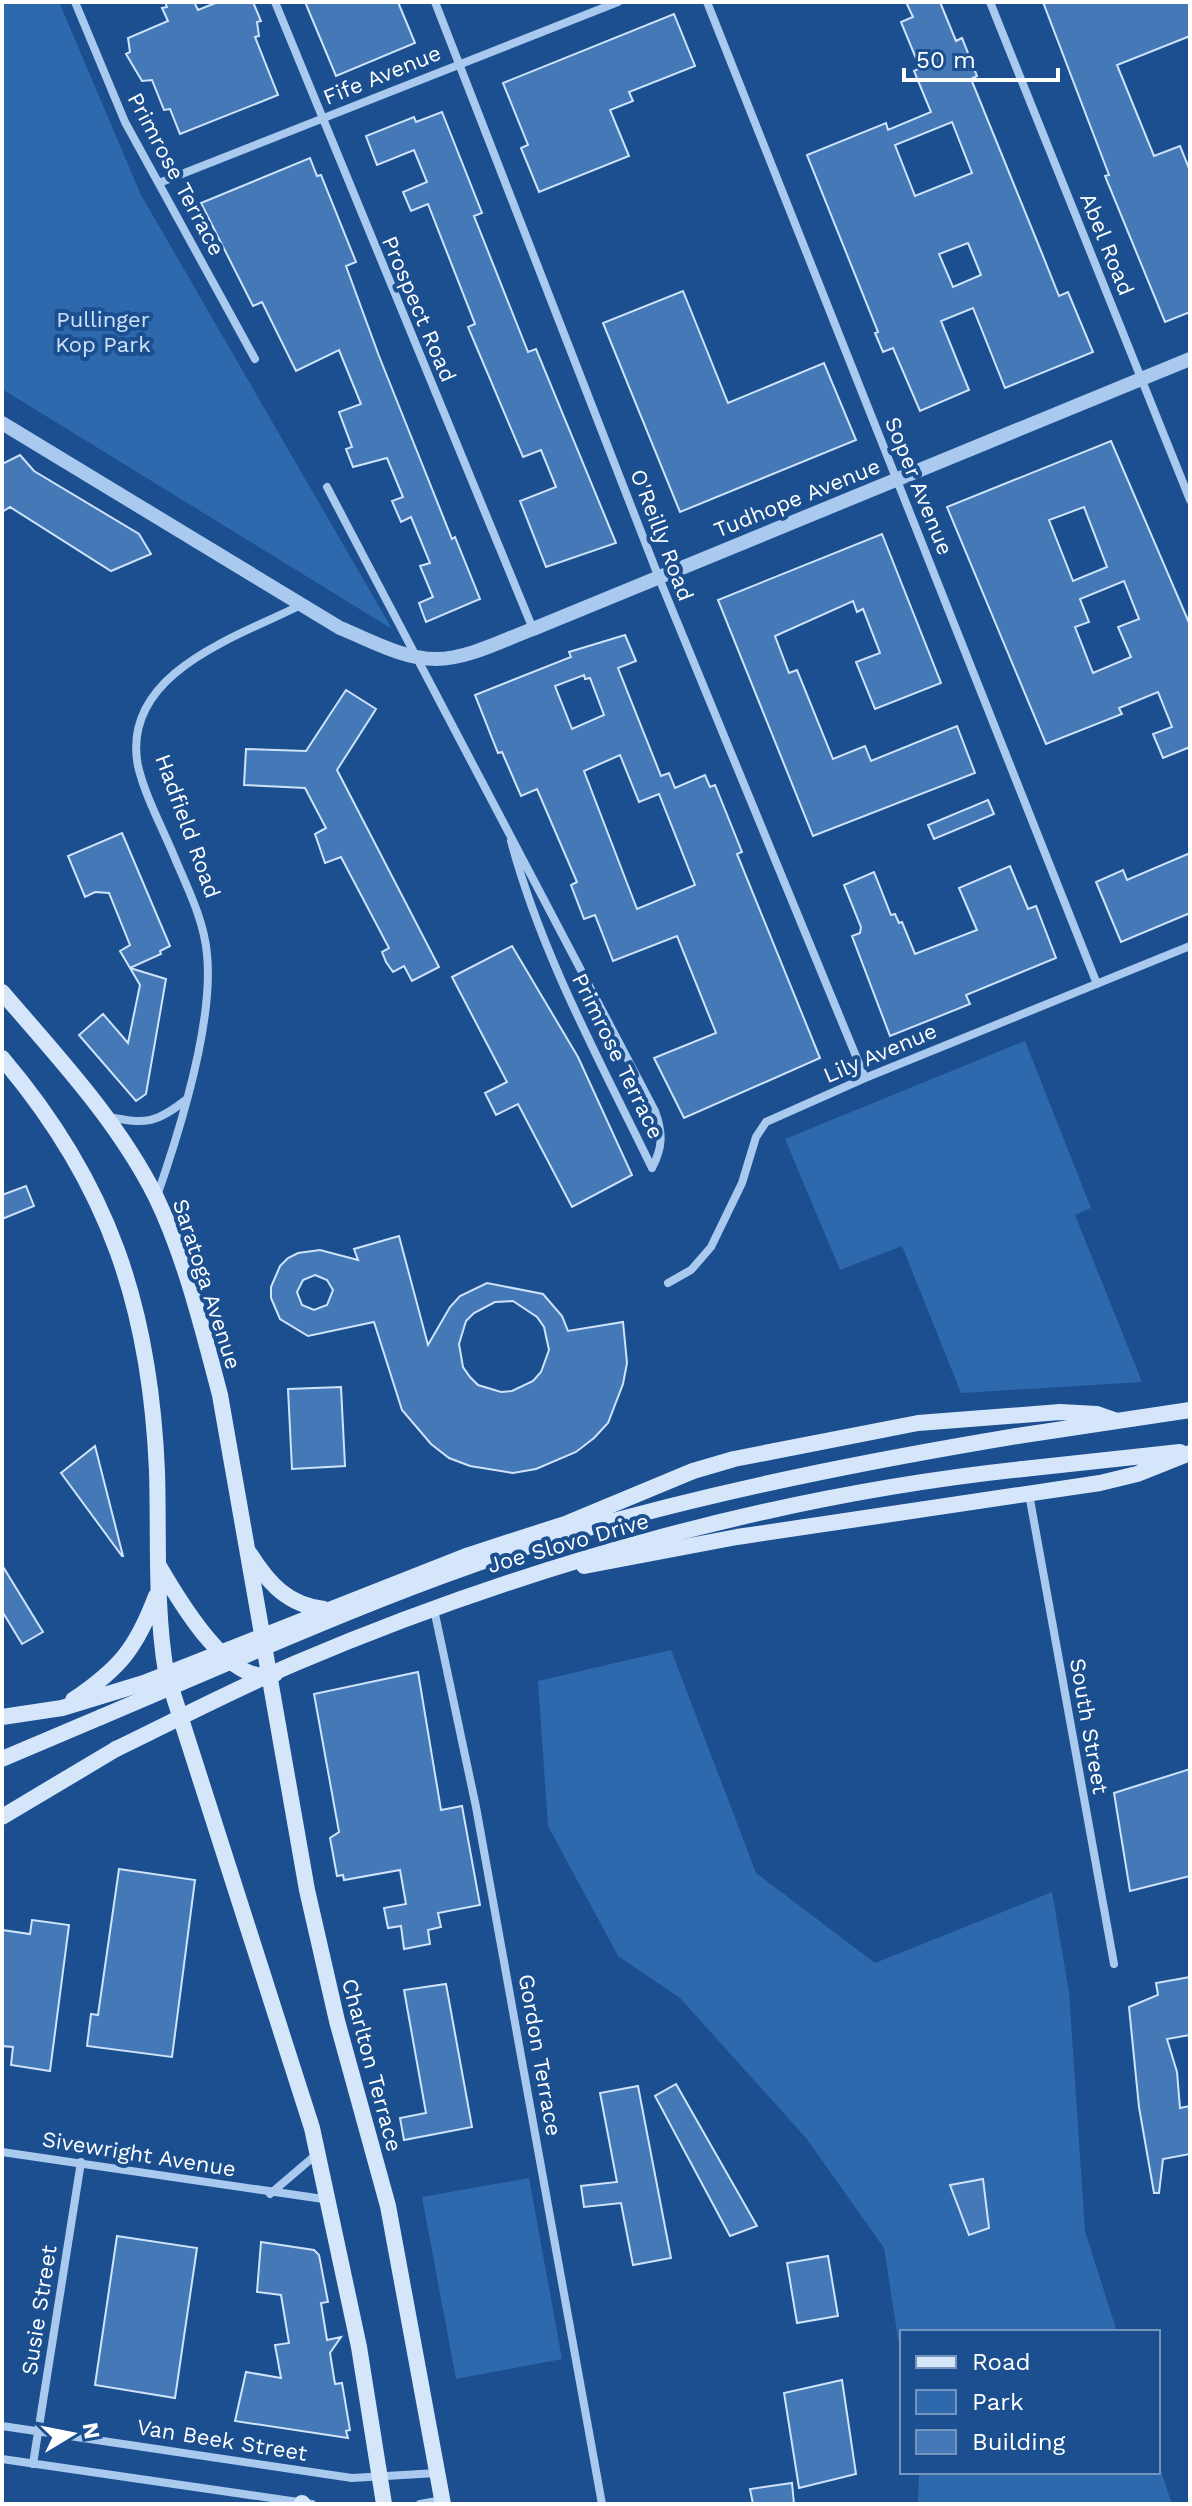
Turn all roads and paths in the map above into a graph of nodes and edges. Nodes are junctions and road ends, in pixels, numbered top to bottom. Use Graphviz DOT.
graph roads {
  1 [pos="75,2"];
  2 [pos="275,2"];
  3 [pos="435,2"];
  4 [pos="618,2"];
  5 [pos="707,2"];
  6 [pos="990,2"];
  7 [pos="460,63"];
  8 [pos="320,119"];
  9 [pos="159,183"];
  10 [pos="255,359"];
  11 [pos="1190,359"];
  12 [pos="1142,379"];
  13 [pos="2,423"];
  14 [pos="897,481"];
  15 [pos="327,487"];
  16 [pos="1190,500"];
  17 [pos="659,578"];
  18 [pos="301,605"];
  19 [pos="533,629"];
  20 [pos="416,656"];
  21 [pos="506,825"];
  22 [pos="1190,946"];
  23 [pos="1097,984"];
  24 [pos="2,992"];
  25 [pos="2,1058"];
  26 [pos="865,1078"];
  27 [pos="187,1099"];
  28 [pos="104,1116"];
  29 [pos="156,1199"];
  30 [pos="668,1283"];
  31 [pos="1190,1410"];
  32 [pos="1114,1420"];
  33 [pos="1190,1452"];
  34 [pos="1029,1493"];
  35 [pos="247,1549"];
  36 [pos="157,1563"];
  37 [pos="158,1589"];
  38 [pos="327,1609"];
  39 [pos="435,1614"];
  40 [pos="260,1637"];
  41 [pos="220,1651"];
  42 [pos="166,1672"];
  43 [pos="268,1677"];
  44 [pos="62,1708"];
  45 [pos="2,1717"];
  46 [pos="2,1759"];
  47 [pos="2,1817"];
  48 [pos="1114,1964"];
  49 [pos="2,2152"];
  50 [pos="318,2153"];
  51 [pos="81,2162"];
  52 [pos="270,2194"];
  53 [pos="330,2200"];
  54 [pos="2,2426"];
  55 [pos="39,2431"];
  56 [pos="2,2459"];
  57 [pos="33,2464"];
  58 [pos="437,2473"];
  59 [pos="381,2479"];
  60 [pos="443,2502"];
  61 [pos="302,2504"];
  62 [pos="312,2504"];
  63 [pos="384,2504"];
  64 [pos="420,2504"];
  65 [pos="602,2504"];
  1 -- 9 [label="street, Primrose Terrace"];
  2 -- 8 [label="street, Prospect Road"];
  3 -- 7 [label="street, O'Reilly Road"];
  4 -- 7 [label="street, Fife Avenue"];
  5 -- 14 [label="street, Soper Avenue"];
  6 -- 12 [label="street, Abel Road"];
  7 -- 8 [label="street, Fife Avenue"];
  7 -- 17 [label="street, O'Reilly Road"];
  8 -- 9 [label="street, Fife Avenue"];
  8 -- 19 [label="street, Prospect Road"];
  9 -- 10 [label="street, Primrose Terrace"];
  11 -- 12 [label="street, Tudhope Avenue"];
  12 -- 14 [label="street, Tudhope Avenue"];
  12 -- 16 [label="street, Abel Road"];
  13 -- 18 [label="street"];
  14 -- 17 [label="street, Tudhope Avenue"];
  14 -- 23 [label="street, Soper Avenue"];
  15 -- 20 [label="street, Primrose Terrace"];
  17 -- 19 [label="street, Tudhope Avenue"];
  17 -- 26 [label="street, O'Reilly Road"];
  18 -- 20 [label="street"];
  18 -- 27 [label="street, Hadfield Road"];
  19 -- 20 [label="street, Tudhope Avenue"];
  20 -- 21 [label="street, Primrose Terrace"];
  21 -- 21 [label="street, Primrose Terrace"];
  22 -- 23 [label="street, Lily Avenue"];
  23 -- 26 [label="street, Lily Avenue"];
  24 -- 28 [label="main road, Saratoga Avenue"];
  25 -- 36 [label="main road"];
  26 -- 30 [label="street, Lily Avenue"];
  27 -- 28 [label="street"];
  27 -- 29 [label="street, Hadfield Road"];
  28 -- 29 [label="main road, Saratoga Avenue"];
  29 -- 35 [label="main road, Saratoga Avenue"];
  31 -- 32 [label="main road, Joe Slovo Drive"];
  32 -- 38 [label="main road"];
  32 -- 46 [label="main road, Joe Slovo Drive, bridge"];
  33 -- 34 [label="main road"];
  33 -- 47 [label="main road, Joe Slovo Drive, bridge"];
  34 -- 39 [label="main road"];
  34 -- 48 [label="street, South Street"];
  35 -- 38 [label="main road"];
  35 -- 40 [label="main road, Saratoga Avenue"];
  36 -- 37 [label="main road"];
  36 -- 41 [label="main road"];
  37 -- 42 [label="main road"];
  37 -- 44 [label="main road"];
  38 -- 40 [label="main road"];
  39 -- 43 [label="main road"];
  39 -- 65 [label="street, Gordon Terrace"];
  40 -- 41 [label="main road"];
  40 -- 43 [label="main road, Charlton Terrace"];
  41 -- 42 [label="main road"];
  41 -- 43 [label="main road"];
  42 -- 44 [label="main road"];
  42 -- 50 [label="main road"];
  43 -- 58 [label="main road, Charlton Terrace"];
  44 -- 45 [label="main road"];
  49 -- 51 [label="street, Sivewright Avenue"];
  50 -- 52 [label="street"];
  50 -- 53 [label="main road"];
  51 -- 52 [label="street, Sivewright Avenue"];
  51 -- 55 [label="street, Susie Street"];
  52 -- 53 [label="street, Sivewright Avenue"];
  53 -- 59 [label="main road"];
  54 -- 55 [label="street, Van Beek Street"];
  55 -- 57 [label="street, Susie Street"];
  55 -- 59 [label="street, Van Beek Street"];
  56 -- 57 [label="street"];
  57 -- 61 [label="street"];
  58 -- 59 [label="street, Van Beek Street"];
  58 -- 60 [label="main road, Charlton Terrace"];
  59 -- 63 [label="main road"];
  60 -- 64 [label="street"];
  61 -- 62 [label="street"];
}
